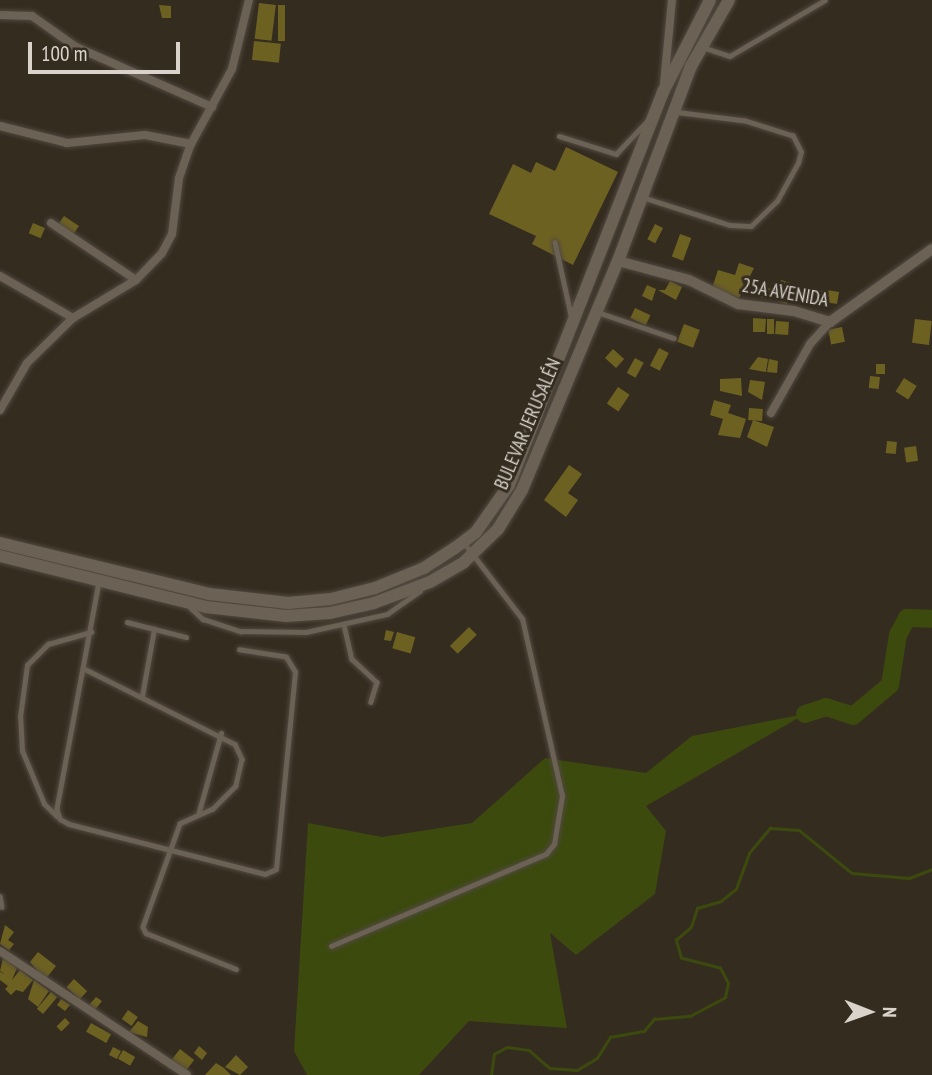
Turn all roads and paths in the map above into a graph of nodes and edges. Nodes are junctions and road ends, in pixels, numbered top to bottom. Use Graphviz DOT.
graph roads {
  1 [pos="249,0"];
  2 [pos="672,0"];
  3 [pos="710,0"];
  4 [pos="729,0"];
  5 [pos="825,0"];
  6 [pos="0,15"];
  7 [pos="701,47"];
  8 [pos="663,92"];
  9 [pos="212,107"];
  10 [pos="673,112"];
  11 [pos="654,114"];
  12 [pos="0,126"];
  13 [pos="559,136"];
  14 [pos="191,144"];
  15 [pos="641,197"];
  16 [pos="51,223"];
  17 [pos="555,242"];
  18 [pos="932,249"];
  19 [pos="618,261"];
  20 [pos="0,276"];
  21 [pos="136,280"];
  22 [pos="596,311"];
  23 [pos="73,318"];
  24 [pos="830,322"];
  25 [pos="573,327"];
  26 [pos="674,338"];
  27 [pos="3,398"];
  28 [pos="0,410"];
  29 [pos="772,413"];
  30 [pos="463,542"];
  31 [pos="0,543"];
  32 [pos="473,554"];
  33 [pos="0,556"];
  34 [pos="100,581"];
  35 [pos="430,582"];
  36 [pos="184,601"];
  37 [pos="127,622"];
  38 [pos="344,625"];
  39 [pos="154,629"];
  40 [pos="91,632"];
  41 [pos="186,638"];
  42 [pos="240,650"];
  43 [pos="85,668"];
  44 [pos="142,696"];
  45 [pos="371,702"];
  46 [pos="220,733"];
  47 [pos="198,815"];
  48 [pos="60,819"];
  49 [pos="168,848"];
  50 [pos="0,896"];
  51 [pos="2,907"];
  52 [pos="331,946"];
  53 [pos="0,951"];
  54 [pos="236,969"];
  55 [pos="187,1075"];
  1 -- 9 [label="street"];
  2 -- 8 [label="street"];
  3 -- 8 [label="main road, BULEVAR JERUSALÉN"];
  4 -- 7 [label="main road, BULEVAR JERUSALÉN"];
  5 -- 7 [label="lane"];
  6 -- 9 [label="street"];
  7 -- 10 [label="main road, BULEVAR JERUSALÉN"];
  8 -- 11 [label="main road, BULEVAR JERUSALÉN"];
  9 -- 14 [label="street"];
  10 -- 15 [label="main road, BULEVAR JERUSALÉN"];
  10 -- 15 [label="lane"];
  11 -- 13 [label="lane"];
  11 -- 25 [label="main road, BULEVAR JERUSALÉN"];
  12 -- 14 [label="street"];
  14 -- 21 [label="street"];
  15 -- 19 [label="main road, BULEVAR JERUSALÉN"];
  16 -- 21 [label="street"];
  17 -- 25 [label="lane"];
  18 -- 24 [label="street, 25A AVENIDA"];
  19 -- 22 [label="main road, BULEVAR JERUSALÉN"];
  19 -- 24 [label="street, 25A AVENIDA"];
  20 -- 23 [label="street"];
  21 -- 23 [label="street"];
  22 -- 26 [label="lane"];
  22 -- 32 [label="main road, BULEVAR JERUSALÉN"];
  23 -- 27 [label="street"];
  24 -- 29 [label="street"];
  25 -- 30 [label="main road, BULEVAR JERUSALÉN"];
  27 -- 28 [label="street"];
  30 -- 31 [label="main road, BULEVAR JERUSALÉN"];
  30 -- 32 [label="lane"];
  32 -- 35 [label="main road, BULEVAR JERUSALÉN"];
  32 -- 52 [label="lane"];
  33 -- 34 [label="main road, BULEVAR JERUSALÉN"];
  34 -- 36 [label="main road, BULEVAR JERUSALÉN"];
  34 -- 40 [label="lane"];
  35 -- 36 [label="main road, BULEVAR JERUSALÉN"];
  35 -- 38 [label="lane"];
  36 -- 38 [label="lane"];
  37 -- 39 [label="lane"];
  38 -- 45 [label="lane"];
  39 -- 41 [label="lane"];
  39 -- 44 [label="lane"];
  40 -- 43 [label="lane"];
  40 -- 48 [label="lane"];
  42 -- 49 [label="lane"];
  43 -- 44 [label="lane"];
  43 -- 48 [label="lane"];
  44 -- 46 [label="lane"];
  46 -- 47 [label="lane"];
  46 -- 47 [label="lane"];
  47 -- 49 [label="lane"];
  48 -- 49 [label="lane"];
  49 -- 54 [label="lane"];
  50 -- 51 [label="lane"];
  53 -- 55 [label="street"];
}
